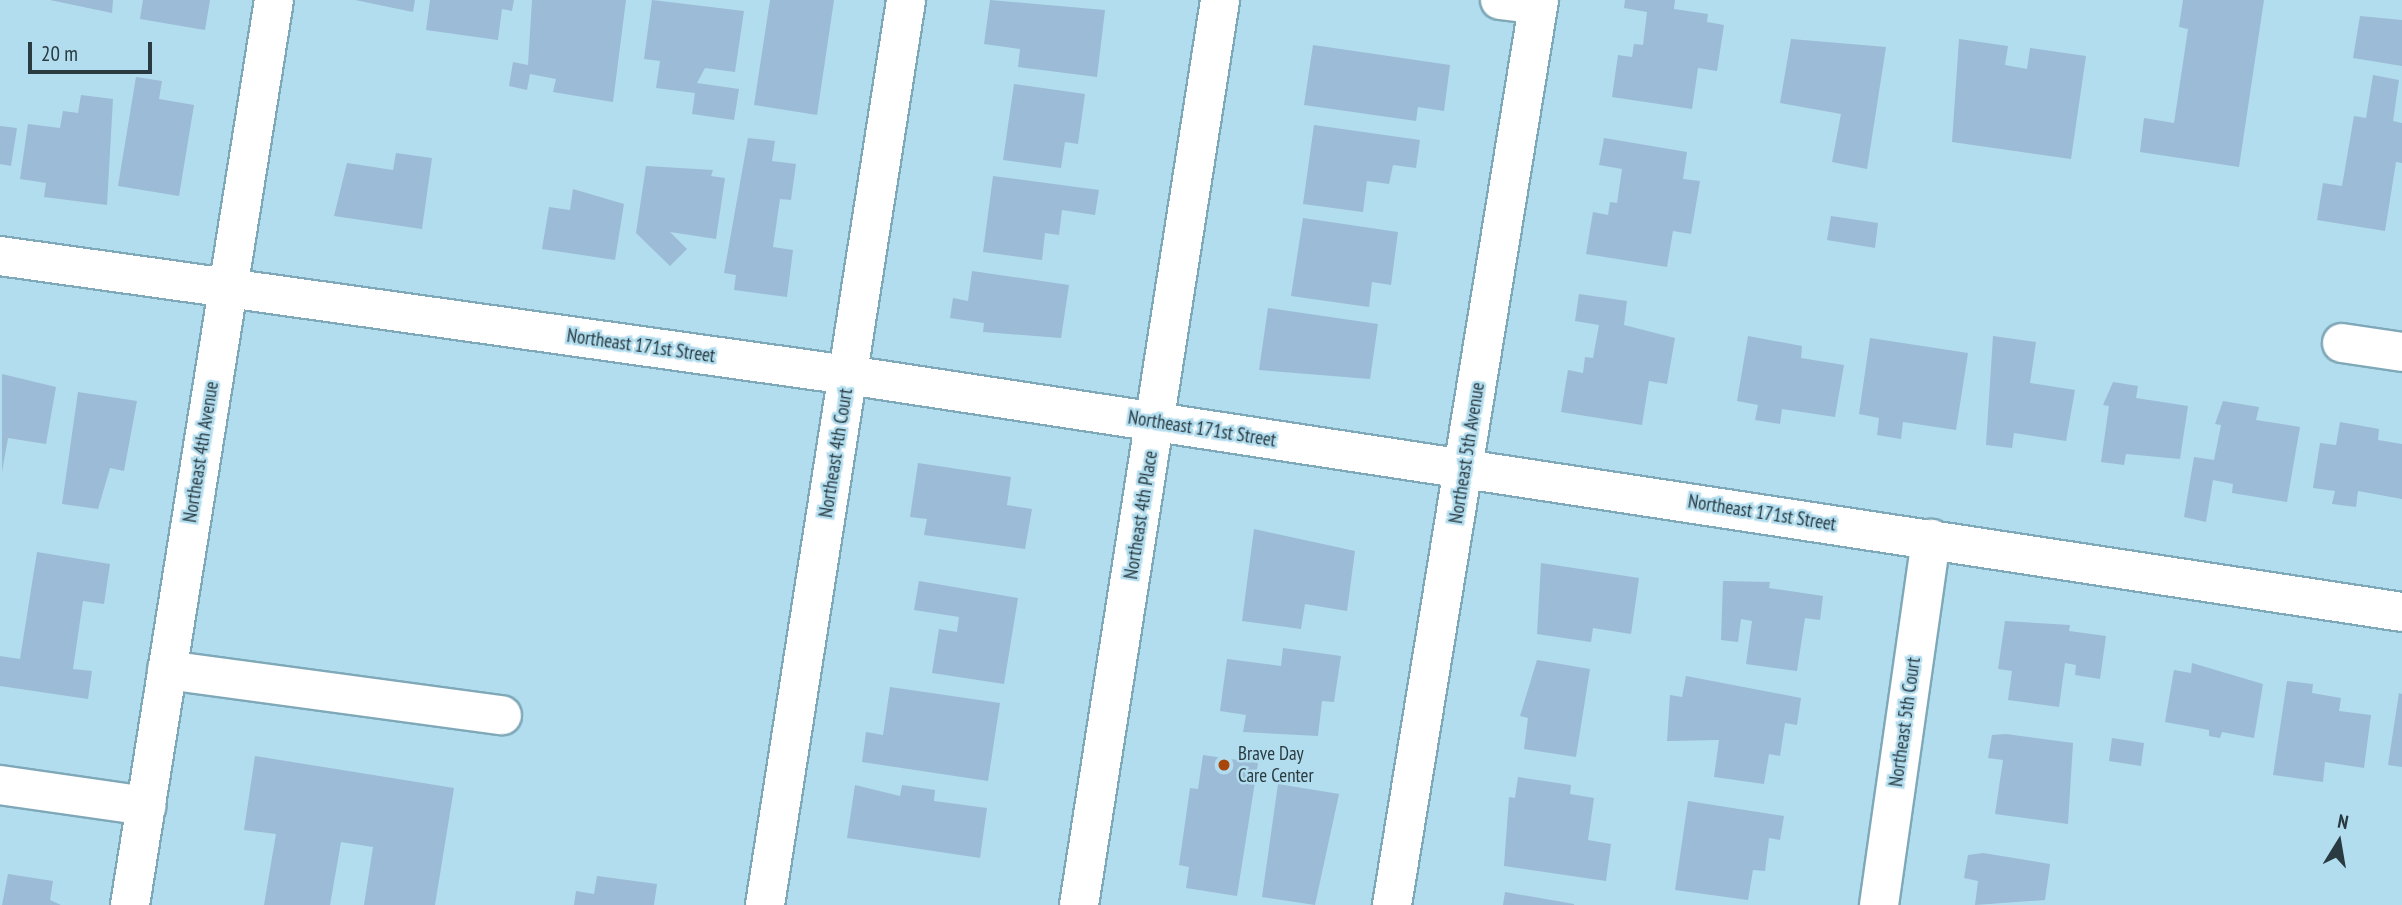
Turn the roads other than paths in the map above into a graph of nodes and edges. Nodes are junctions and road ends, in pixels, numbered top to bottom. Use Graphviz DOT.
graph roads {
  1 [pos="274,0"];
  2 [pos="906,0"];
  3 [pos="1220,0"];
  4 [pos="1500,0"];
  5 [pos="1538,3"];
  6 [pos="0,256"];
  7 [pos="226,288"];
  8 [pos="2342,343"];
  9 [pos="2402,352"];
  10 [pos="848,375"];
  11 [pos="1156,422"];
  12 [pos="1465,468"];
  13 [pos="1930,539"];
  14 [pos="2402,611"];
  15 [pos="167,670"];
  16 [pos="502,715"];
  17 [pos="0,785"];
  18 [pos="146,806"];
  19 [pos="771,904"];
  20 [pos="130,905"];
  21 [pos="1079,905"];
  22 [pos="1392,905"];
  23 [pos="1879,905"];
  1 -- 7 [label="street, Northeast 4th Avenue"];
  2 -- 10 [label="street, Northeast 4th Court"];
  3 -- 11 [label="street, Northeast 4th Place"];
  4 -- 5 [label="street"];
  5 -- 12 [label="street, Northeast 5th Avenue"];
  6 -- 7 [label="street, Northeast 171st Street"];
  7 -- 10 [label="street, Northeast 171st Street"];
  7 -- 15 [label="street, Northeast 4th Avenue"];
  8 -- 9 [label="street"];
  10 -- 11 [label="street, Northeast 171st Street"];
  10 -- 19 [label="street, Northeast 4th Court"];
  11 -- 12 [label="street, Northeast 171st Street"];
  11 -- 21 [label="street, Northeast 4th Place"];
  12 -- 13 [label="street, Northeast 171st Street"];
  12 -- 22 [label="street, Northeast 5th Avenue"];
  13 -- 14 [label="street, Northeast 171st Street"];
  13 -- 23 [label="street, Northeast 5th Court"];
  15 -- 16 [label="street"];
  15 -- 18 [label="street, Northeast 4th Avenue"];
  17 -- 18 [label="street"];
  18 -- 20 [label="street, Northeast 4th Avenue"];
}
